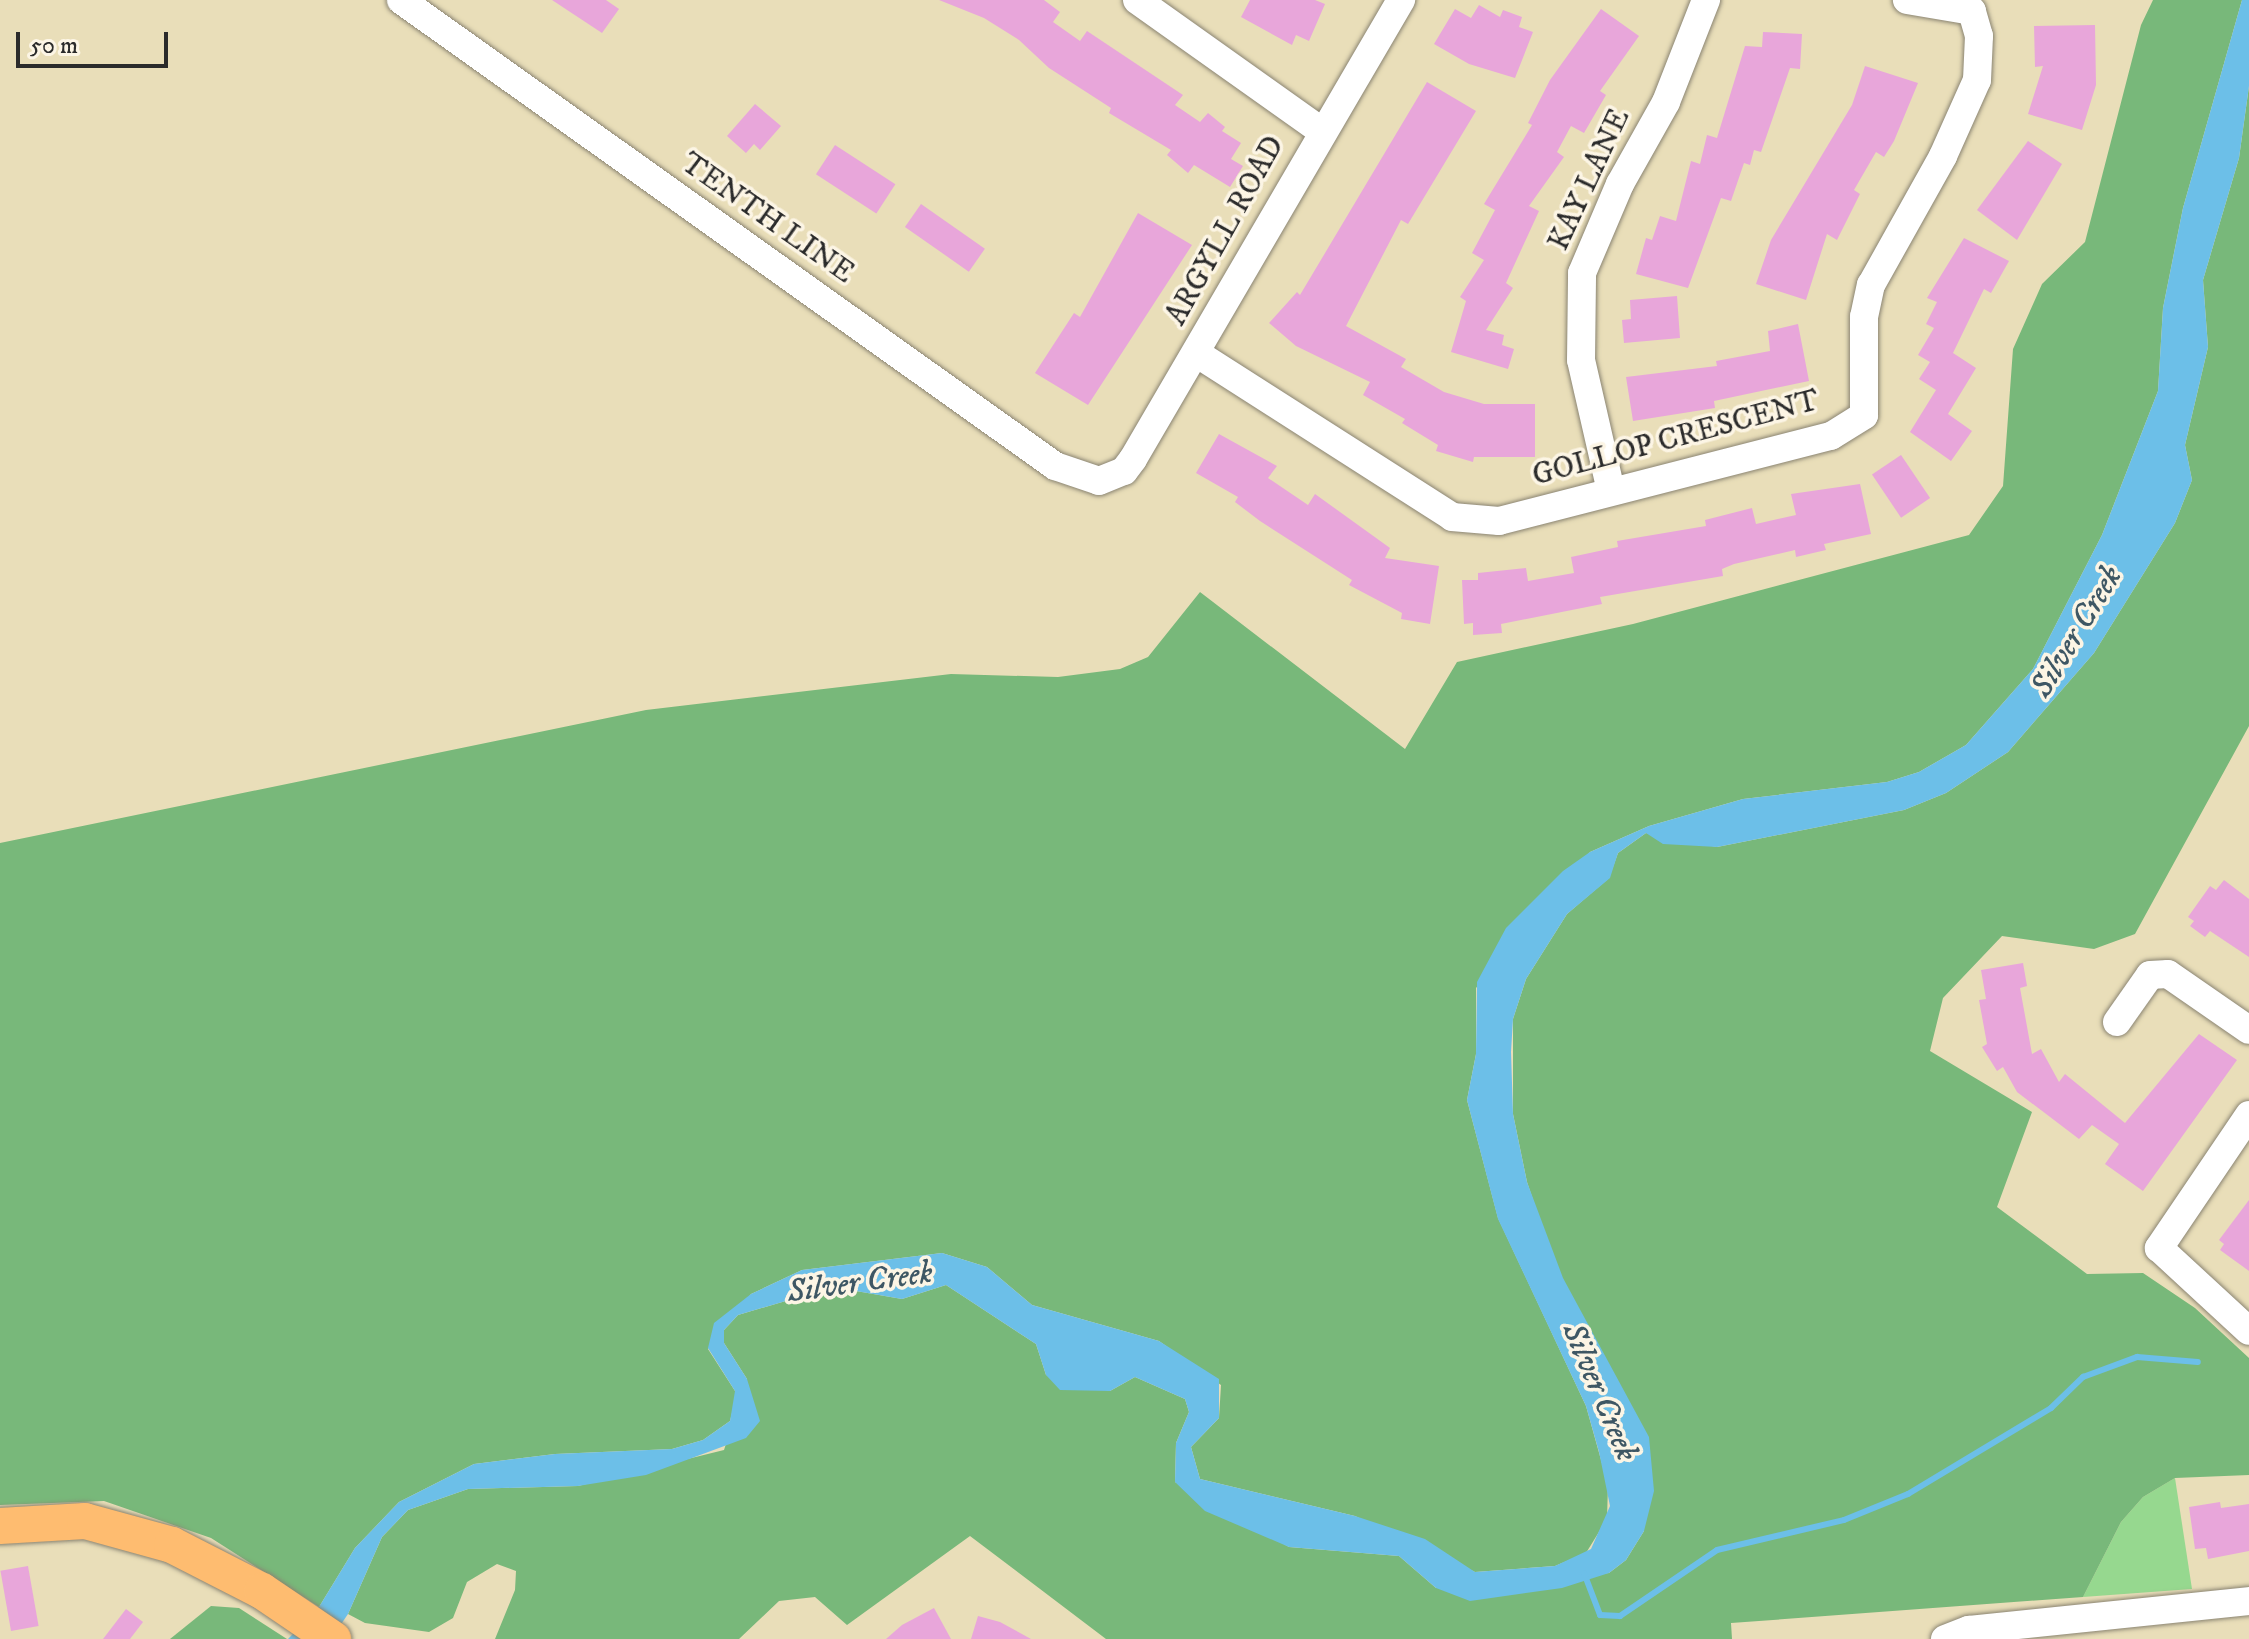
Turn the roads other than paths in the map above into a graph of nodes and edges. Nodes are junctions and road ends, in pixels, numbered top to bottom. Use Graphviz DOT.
graph roads {
  1 [pos="401,0"];
  2 [pos="1137,0"];
  3 [pos="1401,0"];
  4 [pos="1706,0"];
  5 [pos="1907,0"];
  6 [pos="1321,131"];
  7 [pos="1196,353"];
  8 [pos="1099,481"];
  9 [pos="1611,491"];
  10 [pos="2117,1022"];
  11 [pos="2249,1030"];
  12 [pos="2249,1115"];
  13 [pos="2249,1331"];
  14 [pos="0,1526"];
  15 [pos="2249,1601"];
  16 [pos="333,1639"];
  17 [pos="1945,1639"];
  1 -- 8 [label="street, TENTH LINE"];
  2 -- 6 [label="street"];
  3 -- 6 [label="street, ARGYLL ROAD"];
  4 -- 9 [label="street, KAY LANE"];
  5 -- 9 [label="street, GOLLOP CRESCENT"];
  6 -- 7 [label="street, ARGYLL ROAD"];
  7 -- 8 [label="street, ARGYLL ROAD"];
  7 -- 9 [label="street, GOLLOP CRESCENT"];
  10 -- 11 [label="street"];
  12 -- 13 [label="street"];
  14 -- 16 [label="main road"];
  15 -- 17 [label="street"];
}
